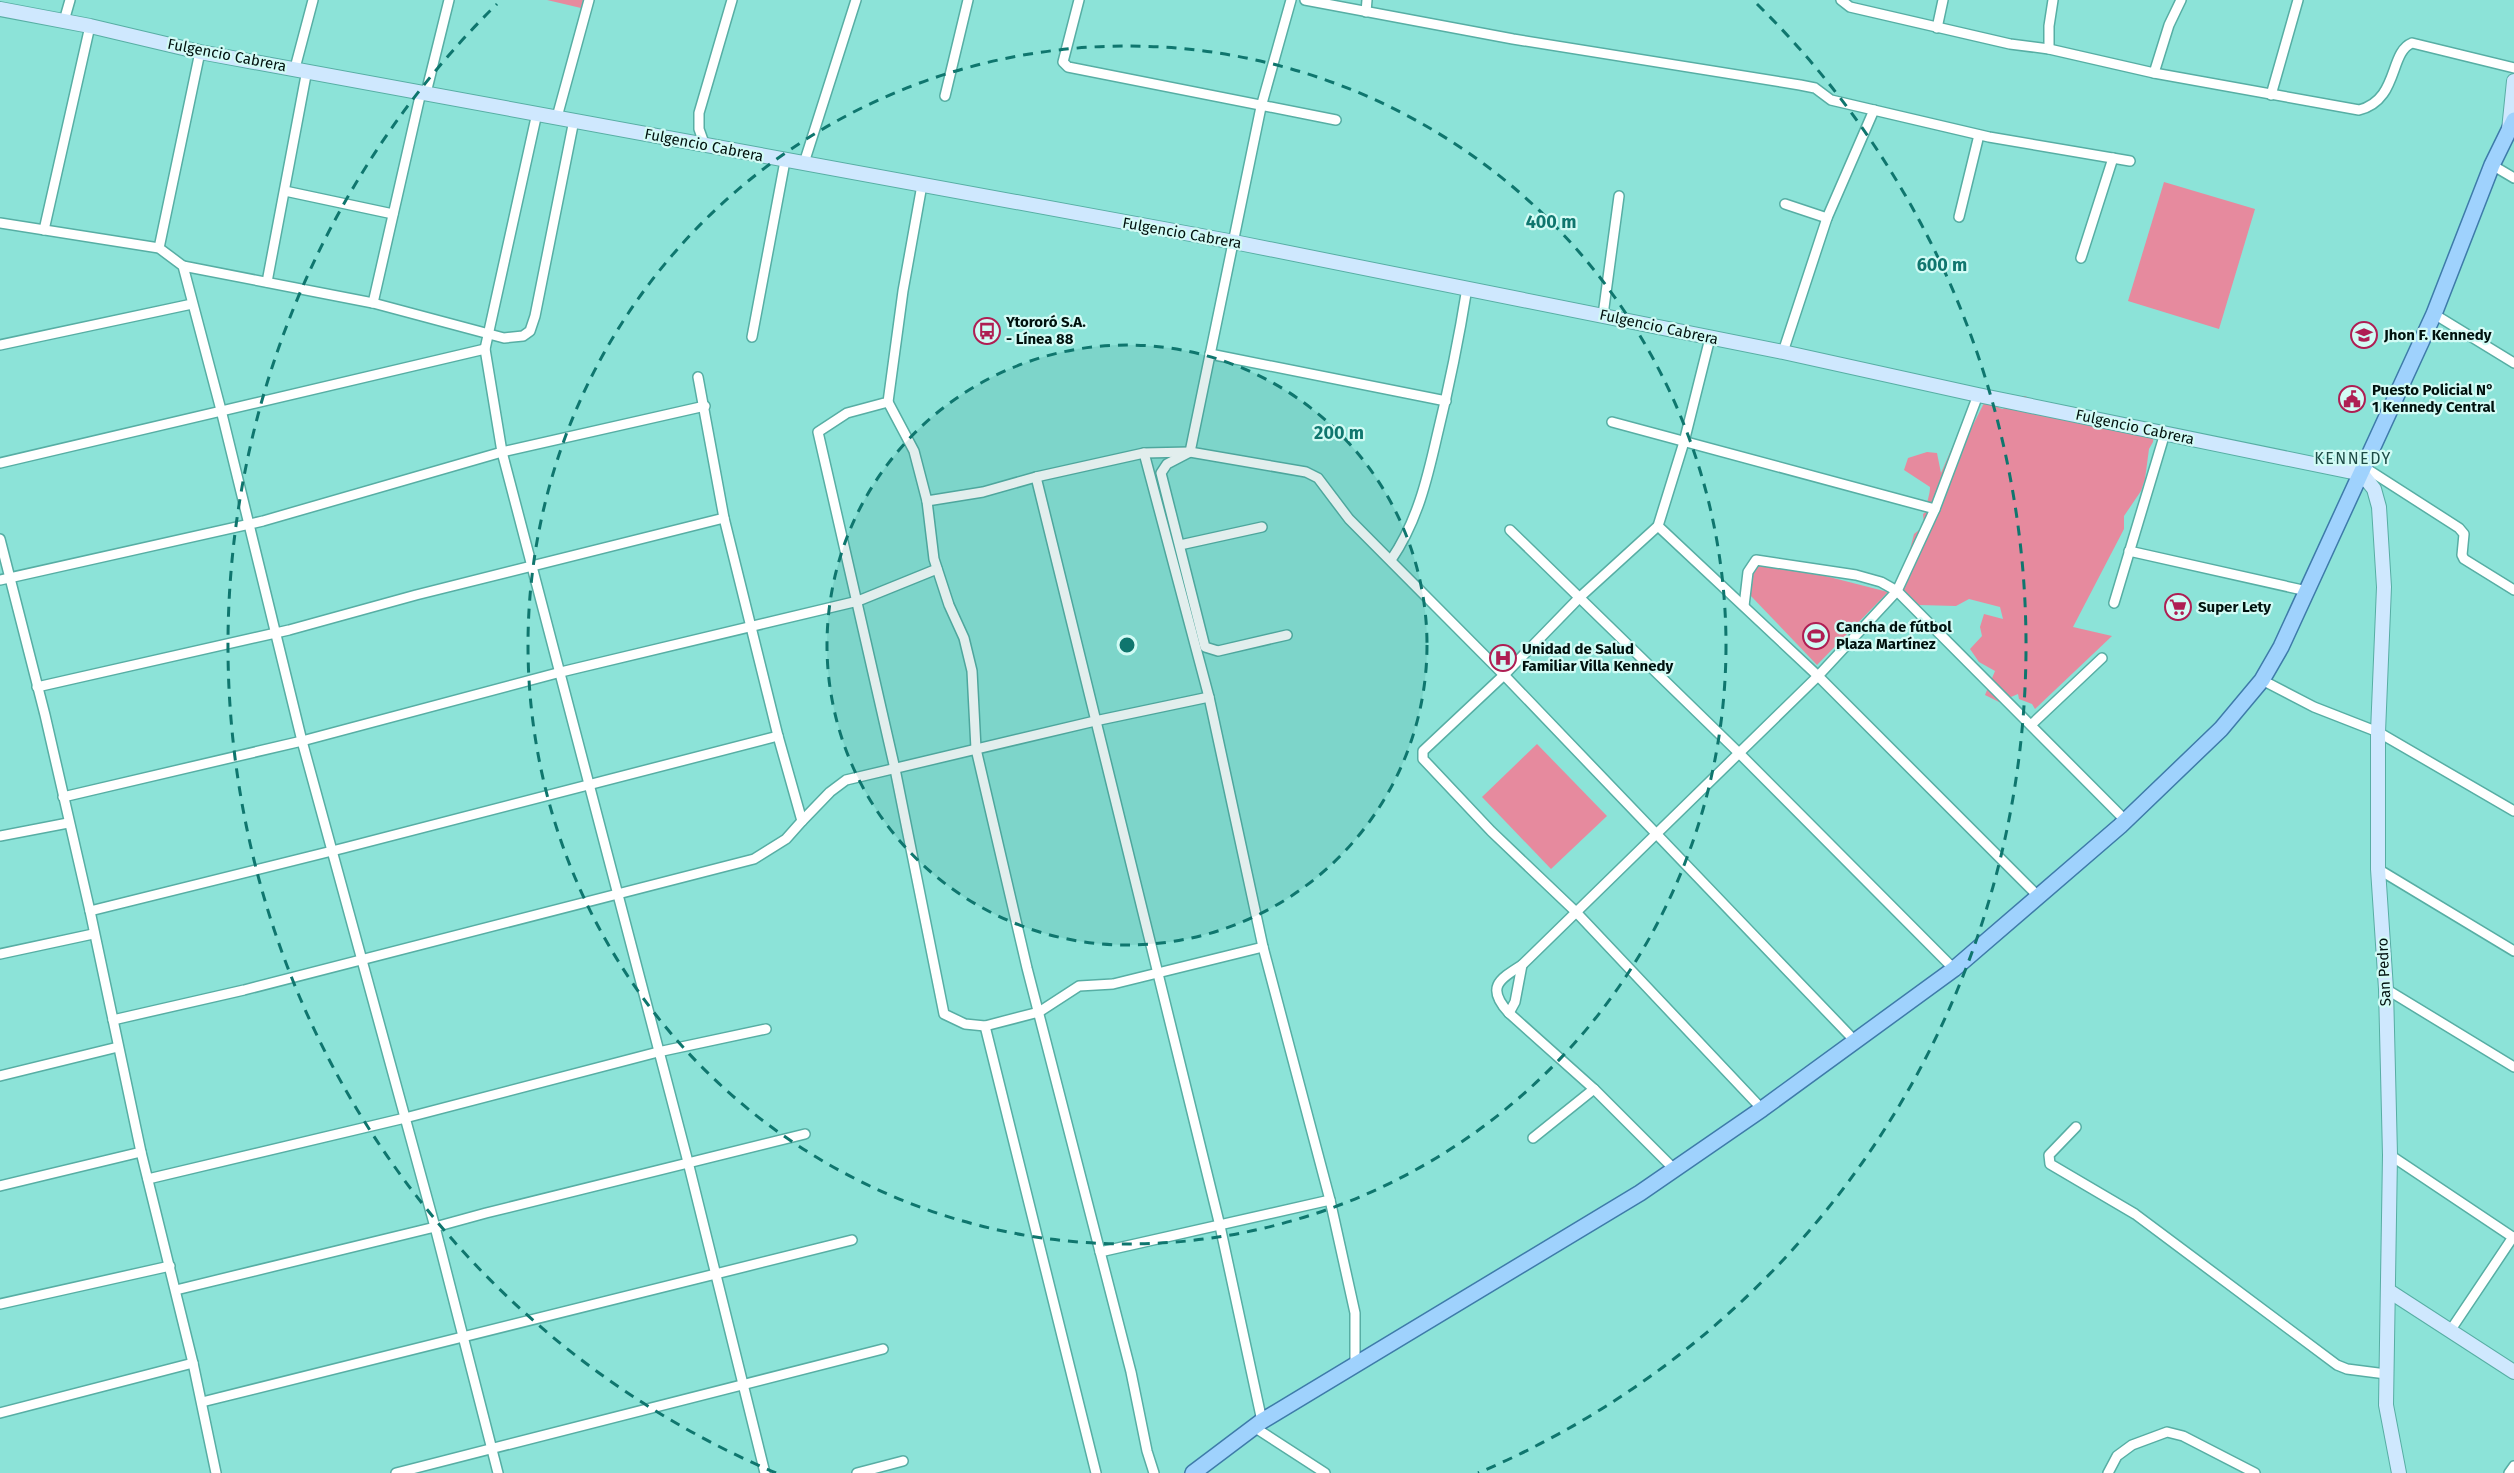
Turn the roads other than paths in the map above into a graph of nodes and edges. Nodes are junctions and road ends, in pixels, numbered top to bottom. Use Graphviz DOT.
graph roads {
  1 [pos="70,0"];
  2 [pos="313,0"];
  3 [pos="449,0"];
  4 [pos="589,0"];
  5 [pos="732,0"];
  6 [pos="856,0"];
  7 [pos="968,0"];
  8 [pos="1078,0"];
  9 [pos="1292,0"];
  10 [pos="1305,0"];
  11 [pos="1367,0"];
  12 [pos="1841,0"];
  13 [pos="1942,0"];
  14 [pos="2053,0"];
  15 [pos="2181,0"];
  16 [pos="2298,0"];
  17 [pos="0,9"];
  18 [pos="1366,12"];
  19 [pos="64,21"];
  20 [pos="90,26"];
  21 [pos="1936,28"];
  22 [pos="2049,50"];
  23 [pos="200,52"];
  24 [pos="2514,68"];
  25 [pos="301,69"];
  26 [pos="2154,73"];
  27 [pos="2514,81"];
  28 [pos="424,92"];
  29 [pos="2271,95"];
  30 [pos="945,96"];
  31 [pos="1261,107"];
  32 [pos="1874,110"];
  33 [pos="537,113"];
  34 [pos="556,117"];
  35 [pos="574,120"];
  36 [pos="1336,120"];
  37 [pos="2511,125"];
  38 [pos="1979,135"];
  39 [pos="704,143"];
  40 [pos="2113,158"];
  41 [pos="785,161"];
  42 [pos="2130,161"];
  43 [pos="804,164"];
  44 [pos="2493,165"];
  45 [pos="2514,177"];
  46 [pos="922,185"];
  47 [pos="285,191"];
  48 [pos="1619,196"];
  49 [pos="1785,204"];
  50 [pos="393,214"];
  51 [pos="1959,217"];
  52 [pos="1827,218"];
  53 [pos="0,223"];
  54 [pos="44,230"];
  55 [pos="1234,242"];
  56 [pos="159,248"];
  57 [pos="2081,258"];
  58 [pos="183,266"];
  59 [pos="267,282"];
  60 [pos="1467,288"];
  61 [pos="373,303"];
  62 [pos="192,304"];
  63 [pos="2434,314"];
  64 [pos="1603,315"];
  65 [pos="488,334"];
  66 [pos="752,337"];
  67 [pos="1710,338"];
  68 [pos="0,345"];
  69 [pos="484,349"];
  70 [pos="1783,352"];
  71 [pos="1210,354"];
  72 [pos="2514,363"];
  73 [pos="698,377"];
  74 [pos="1978,395"];
  75 [pos="1446,401"];
  76 [pos="888,402"];
  77 [pos="705,406"];
  78 [pos="221,410"];
  79 [pos="1612,423"];
  80 [pos="2165,434"];
  81 [pos="1683,442"];
  82 [pos="502,452"];
  83 [pos="1190,452"];
  84 [pos="1144,453"];
  85 [pos="0,463"];
  86 [pos="2363,471"];
  87 [pos="1036,477"];
  88 [pos="927,501"];
  89 [pos="1935,509"];
  90 [pos="724,518"];
  91 [pos="248,525"];
  92 [pos="1262,526"];
  93 [pos="1659,526"];
  94 [pos="1510,530"];
  95 [pos="0,539"];
  96 [pos="1180,545"];
  97 [pos="2129,551"];
  98 [pos="1391,560"];
  99 [pos="533,566"];
  100 [pos="937,569"];
  101 [pos="5,579"];
  102 [pos="2514,590"];
  103 [pos="1897,591"];
  104 [pos="2307,591"];
  105 [pos="1580,597"];
  106 [pos="858,601"];
  107 [pos="2114,603"];
  108 [pos="1744,606"];
  109 [pos="751,626"];
  110 [pos="276,633"];
  111 [pos="1287,634"];
  112 [pos="2102,658"];
  113 [pos="561,672"];
  114 [pos="1504,675"];
  115 [pos="1818,676"];
  116 [pos="2262,680"];
  117 [pos="37,687"];
  118 [pos="1209,697"];
  119 [pos="1095,721"];
  120 [pos="2031,726"];
  121 [pos="2378,732"];
  122 [pos="778,736"];
  123 [pos="302,741"];
  124 [pos="976,749"];
  125 [pos="1740,754"];
  126 [pos="895,769"];
  127 [pos="590,784"];
  128 [pos="63,797"];
  129 [pos="2514,811"];
  130 [pos="802,821"];
  131 [pos="2126,821"];
  132 [pos="68,823"];
  133 [pos="1657,834"];
  134 [pos="0,836"];
  135 [pos="331,851"];
  136 [pos="2378,869"];
  137 [pos="618,895"];
  138 [pos="2039,897"];
  139 [pos="90,911"];
  140 [pos="1576,912"];
  141 [pos="93,934"];
  142 [pos="1263,947"];
  143 [pos="2514,951"];
  144 [pos="0,954"];
  145 [pos="363,960"];
  146 [pos="1522,965"];
  147 [pos="1954,969"];
  148 [pos="1159,972"];
  149 [pos="2386,989"];
  150 [pos="1039,1012"];
  151 [pos="1509,1012"];
  152 [pos="113,1020"];
  153 [pos="985,1026"];
  154 [pos="766,1029"];
  155 [pos="1855,1041"];
  156 [pos="118,1047"];
  157 [pos="658,1052"];
  158 [pos="2514,1067"];
  159 [pos="0,1076"];
  160 [pos="1594,1089"];
  161 [pos="1762,1109"];
  162 [pos="405,1118"];
  163 [pos="2076,1127"];
  164 [pos="805,1134"];
  165 [pos="1533,1138"];
  166 [pos="141,1152"];
  167 [pos="2390,1155"];
  168 [pos="688,1162"];
  169 [pos="1674,1169"];
  170 [pos="148,1179"];
  171 [pos="0,1186"];
  172 [pos="1330,1200"];
  173 [pos="1220,1226"];
  174 [pos="435,1227"];
  175 [pos="2513,1237"];
  176 [pos="852,1240"];
  177 [pos="1100,1252"];
  178 [pos="170,1266"];
  179 [pos="716,1274"];
  180 [pos="176,1290"];
  181 [pos="2389,1291"];
  182 [pos="0,1304"];
  183 [pos="2450,1331"];
  184 [pos="464,1338"];
  185 [pos="883,1348"];
  186 [pos="193,1362"];
  187 [pos="1355,1365"];
  188 [pos="2514,1372"];
  189 [pos="2386,1374"];
  190 [pos="744,1383"];
  191 [pos="202,1402"];
  192 [pos="0,1413"];
  193 [pos="1258,1424"];
  194 [pos="492,1449"];
  195 [pos="903,1461"];
  196 [pos="2514,1466"];
  197 [pos="216,1473"];
  198 [pos="396,1473"];
  199 [pos="498,1473"];
  200 [pos="765,1473"];
  201 [pos="856,1473"];
  202 [pos="1096,1473"];
  203 [pos="1154,1473"];
  204 [pos="1193,1473"];
  205 [pos="1324,1473"];
  206 [pos="2108,1473"];
  207 [pos="2255,1473"];
  208 [pos="2400,1473"];
  209 [pos="2509,1473"];
  1 -- 19 [label="street"];
  2 -- 25 [label="street"];
  3 -- 28 [label="street"];
  4 -- 34 [label="street"];
  5 -- 39 [label="street"];
  6 -- 43 [label="street"];
  7 -- 30 [label="street"];
  8 -- 31 [label="street"];
  9 -- 31 [label="street"];
  10 -- 18 [label="street"];
  11 -- 18 [label="street"];
  12 -- 21 [label="street"];
  13 -- 21 [label="street"];
  14 -- 22 [label="street"];
  15 -- 26 [label="street"];
  16 -- 29 [label="street"];
  17 -- 19 [label="main road, Fulgencio Cabrera"];
  18 -- 32 [label="street"];
  19 -- 20 [label="main road, Fulgencio Cabrera"];
  20 -- 23 [label="main road, Fulgencio Cabrera"];
  20 -- 54 [label="street"];
  21 -- 22 [label="street"];
  22 -- 26 [label="street"];
  23 -- 25 [label="main road, Fulgencio Cabrera"];
  23 -- 56 [label="street"];
  24 -- 29 [label="street"];
  25 -- 28 [label="main road, Fulgencio Cabrera"];
  25 -- 47 [label="street"];
  26 -- 29 [label="street"];
  27 -- 37 [label="main road"];
  28 -- 33 [label="main road, Fulgencio Cabrera"];
  28 -- 50 [label="street"];
  31 -- 36 [label="street"];
  31 -- 55 [label="street"];
  32 -- 38 [label="street"];
  32 -- 52 [label="street"];
  33 -- 34 [label="main road, Fulgencio Cabrera"];
  33 -- 65 [label="street"];
  34 -- 35 [label="main road, Fulgencio Cabrera"];
  35 -- 39 [label="main road, Fulgencio Cabrera"];
  35 -- 65 [label="street"];
  37 -- 44 [label="main road"];
  38 -- 40 [label="street"];
  38 -- 51 [label="street"];
  39 -- 41 [label="main road, Fulgencio Cabrera"];
  40 -- 42 [label="street"];
  40 -- 57 [label="street"];
  41 -- 43 [label="main road, Fulgencio Cabrera"];
  41 -- 66 [label="street"];
  43 -- 46 [label="main road, Fulgencio Cabrera"];
  44 -- 45 [label="street"];
  44 -- 63 [label="main road"];
  46 -- 55 [label="main road, Fulgencio Cabrera"];
  46 -- 76 [label="street"];
  47 -- 50 [label="street"];
  47 -- 59 [label="street"];
  48 -- 64 [label="street"];
  49 -- 52 [label="street"];
  50 -- 61 [label="street"];
  52 -- 70 [label="street"];
  53 -- 54 [label="street"];
  54 -- 56 [label="street"];
  55 -- 60 [label="main road, Fulgencio Cabrera"];
  55 -- 71 [label="street"];
  56 -- 58 [label="street"];
  58 -- 59 [label="street"];
  58 -- 62 [label="street"];
  59 -- 61 [label="street"];
  60 -- 64 [label="main road, Fulgencio Cabrera"];
  60 -- 75 [label="street"];
  61 -- 65 [label="street"];
  62 -- 68 [label="street"];
  62 -- 78 [label="street"];
  63 -- 72 [label="street"];
  63 -- 86 [label="main road"];
  64 -- 67 [label="main road, Fulgencio Cabrera"];
  65 -- 69 [label="street"];
  67 -- 70 [label="main road, Fulgencio Cabrera"];
  67 -- 81 [label="street"];
  69 -- 78 [label="street"];
  69 -- 82 [label="street"];
  70 -- 74 [label="main road, Fulgencio Cabrera"];
  71 -- 75 [label="street"];
  71 -- 83 [label="street"];
  73 -- 77 [label="street"];
  74 -- 80 [label="main road, Fulgencio Cabrera"];
  74 -- 89 [label="street"];
  75 -- 98 [label="street"];
  76 -- 88 [label="street"];
  76 -- 106 [label="street"];
  77 -- 82 [label="street"];
  77 -- 90 [label="street"];
  78 -- 85 [label="street"];
  78 -- 91 [label="street"];
  79 -- 81 [label="street"];
  80 -- 86 [label="main road, Fulgencio Cabrera"];
  80 -- 97 [label="street"];
  81 -- 89 [label="street"];
  81 -- 93 [label="street"];
  82 -- 91 [label="street"];
  82 -- 99 [label="street"];
  83 -- 84 [label="street"];
  83 -- 96 [label="street"];
  83 -- 98 [label="street"];
  84 -- 87 [label="street"];
  84 -- 118 [label="street"];
  86 -- 102 [label="street"];
  86 -- 104 [label="main road"];
  86 -- 121 [label="main road, San Pedro"];
  87 -- 88 [label="street"];
  87 -- 119 [label="street"];
  88 -- 100 [label="street"];
  89 -- 103 [label="street"];
  90 -- 99 [label="street"];
  90 -- 109 [label="street"];
  91 -- 101 [label="street"];
  91 -- 110 [label="street"];
  92 -- 96 [label="street"];
  93 -- 105 [label="street"];
  93 -- 108 [label="street"];
  94 -- 105 [label="street"];
  95 -- 101 [label="street"];
  96 -- 111 [label="street"];
  97 -- 104 [label="street"];
  97 -- 107 [label="street"];
  98 -- 114 [label="street"];
  99 -- 110 [label="street"];
  99 -- 113 [label="street"];
  100 -- 106 [label="street"];
  100 -- 124 [label="street"];
  101 -- 117 [label="street"];
  103 -- 108 [label="street"];
  103 -- 115 [label="street"];
  103 -- 120 [label="street"];
  104 -- 116 [label="main road"];
  105 -- 114 [label="street"];
  105 -- 125 [label="street"];
  106 -- 109 [label="street"];
  106 -- 126 [label="street"];
  108 -- 115 [label="street"];
  109 -- 113 [label="street"];
  109 -- 122 [label="street"];
  110 -- 117 [label="street"];
  110 -- 123 [label="street"];
  112 -- 120 [label="street"];
  113 -- 123 [label="street"];
  113 -- 127 [label="street"];
  114 -- 133 [label="street"];
  114 -- 140 [label="street"];
  115 -- 125 [label="street"];
  115 -- 138 [label="street"];
  116 -- 121 [label="street"];
  116 -- 131 [label="main road"];
  117 -- 128 [label="street"];
  118 -- 119 [label="street"];
  118 -- 142 [label="street"];
  119 -- 124 [label="street"];
  119 -- 148 [label="street"];
  120 -- 131 [label="street"];
  121 -- 129 [label="street"];
  121 -- 136 [label="main road, San Pedro"];
  122 -- 127 [label="street"];
  122 -- 130 [label="street"];
  123 -- 128 [label="street"];
  123 -- 135 [label="street"];
  124 -- 126 [label="street"];
  124 -- 150 [label="street"];
  125 -- 133 [label="street"];
  125 -- 147 [label="street"];
  126 -- 130 [label="street"];
  126 -- 153 [label="street"];
  127 -- 135 [label="street"];
  127 -- 137 [label="street"];
  128 -- 132 [label="street"];
  130 -- 137 [label="street"];
  131 -- 138 [label="main road"];
  132 -- 134 [label="street"];
  132 -- 139 [label="street"];
  133 -- 140 [label="street"];
  133 -- 155 [label="street"];
  135 -- 139 [label="street"];
  135 -- 145 [label="street"];
  136 -- 143 [label="street"];
  136 -- 149 [label="main road, San Pedro"];
  137 -- 145 [label="street"];
  137 -- 157 [label="street"];
  138 -- 147 [label="main road"];
  139 -- 141 [label="street"];
  140 -- 146 [label="street"];
  140 -- 161 [label="street"];
  141 -- 144 [label="street"];
  141 -- 152 [label="street"];
  142 -- 148 [label="street"];
  142 -- 172 [label="street"];
  145 -- 152 [label="street"];
  145 -- 162 [label="street"];
  146 -- 151 [label="street"];
  146 -- 151 [label="street"];
  147 -- 155 [label="main road"];
  148 -- 150 [label="street"];
  148 -- 173 [label="street"];
  149 -- 158 [label="street"];
  149 -- 167 [label="main road, San Pedro"];
  150 -- 153 [label="street"];
  150 -- 177 [label="street"];
  151 -- 160 [label="street"];
  152 -- 156 [label="street"];
  153 -- 202 [label="street"];
  154 -- 157 [label="street"];
  155 -- 161 [label="main road"];
  156 -- 159 [label="street"];
  156 -- 166 [label="street"];
  157 -- 162 [label="street"];
  157 -- 168 [label="street"];
  160 -- 165 [label="street"];
  160 -- 169 [label="street"];
  161 -- 169 [label="main road"];
  162 -- 170 [label="street"];
  162 -- 174 [label="street"];
  163 -- 189 [label="street"];
  164 -- 168 [label="street"];
  166 -- 170 [label="street"];
  166 -- 171 [label="street"];
  167 -- 175 [label="street"];
  167 -- 181 [label="main road, San Pedro"];
  168 -- 174 [label="street"];
  168 -- 179 [label="street"];
  169 -- 187 [label="main road"];
  170 -- 178 [label="street"];
  172 -- 173 [label="street"];
  172 -- 187 [label="street"];
  173 -- 177 [label="street"];
  173 -- 193 [label="street"];
  174 -- 180 [label="street"];
  174 -- 184 [label="street"];
  175 -- 183 [label="street"];
  176 -- 179 [label="street"];
  177 -- 203 [label="street"];
  178 -- 180 [label="street"];
  178 -- 182 [label="street"];
  179 -- 184 [label="street"];
  179 -- 190 [label="street"];
  180 -- 186 [label="street"];
  181 -- 183 [label="main road"];
  181 -- 189 [label="main road, San Pedro"];
  183 -- 188 [label="main road"];
  184 -- 191 [label="street"];
  184 -- 194 [label="street"];
  185 -- 190 [label="street"];
  186 -- 191 [label="street"];
  186 -- 192 [label="street"];
  187 -- 193 [label="main road"];
  189 -- 208 [label="main road, San Pedro"];
  190 -- 194 [label="street"];
  190 -- 200 [label="street"];
  191 -- 197 [label="street"];
  193 -- 204 [label="main road"];
  193 -- 205 [label="street"];
  194 -- 198 [label="street"];
  194 -- 199 [label="street"];
  195 -- 201 [label="street"];
  196 -- 209 [label="street"];
  206 -- 207 [label="street"];
}
